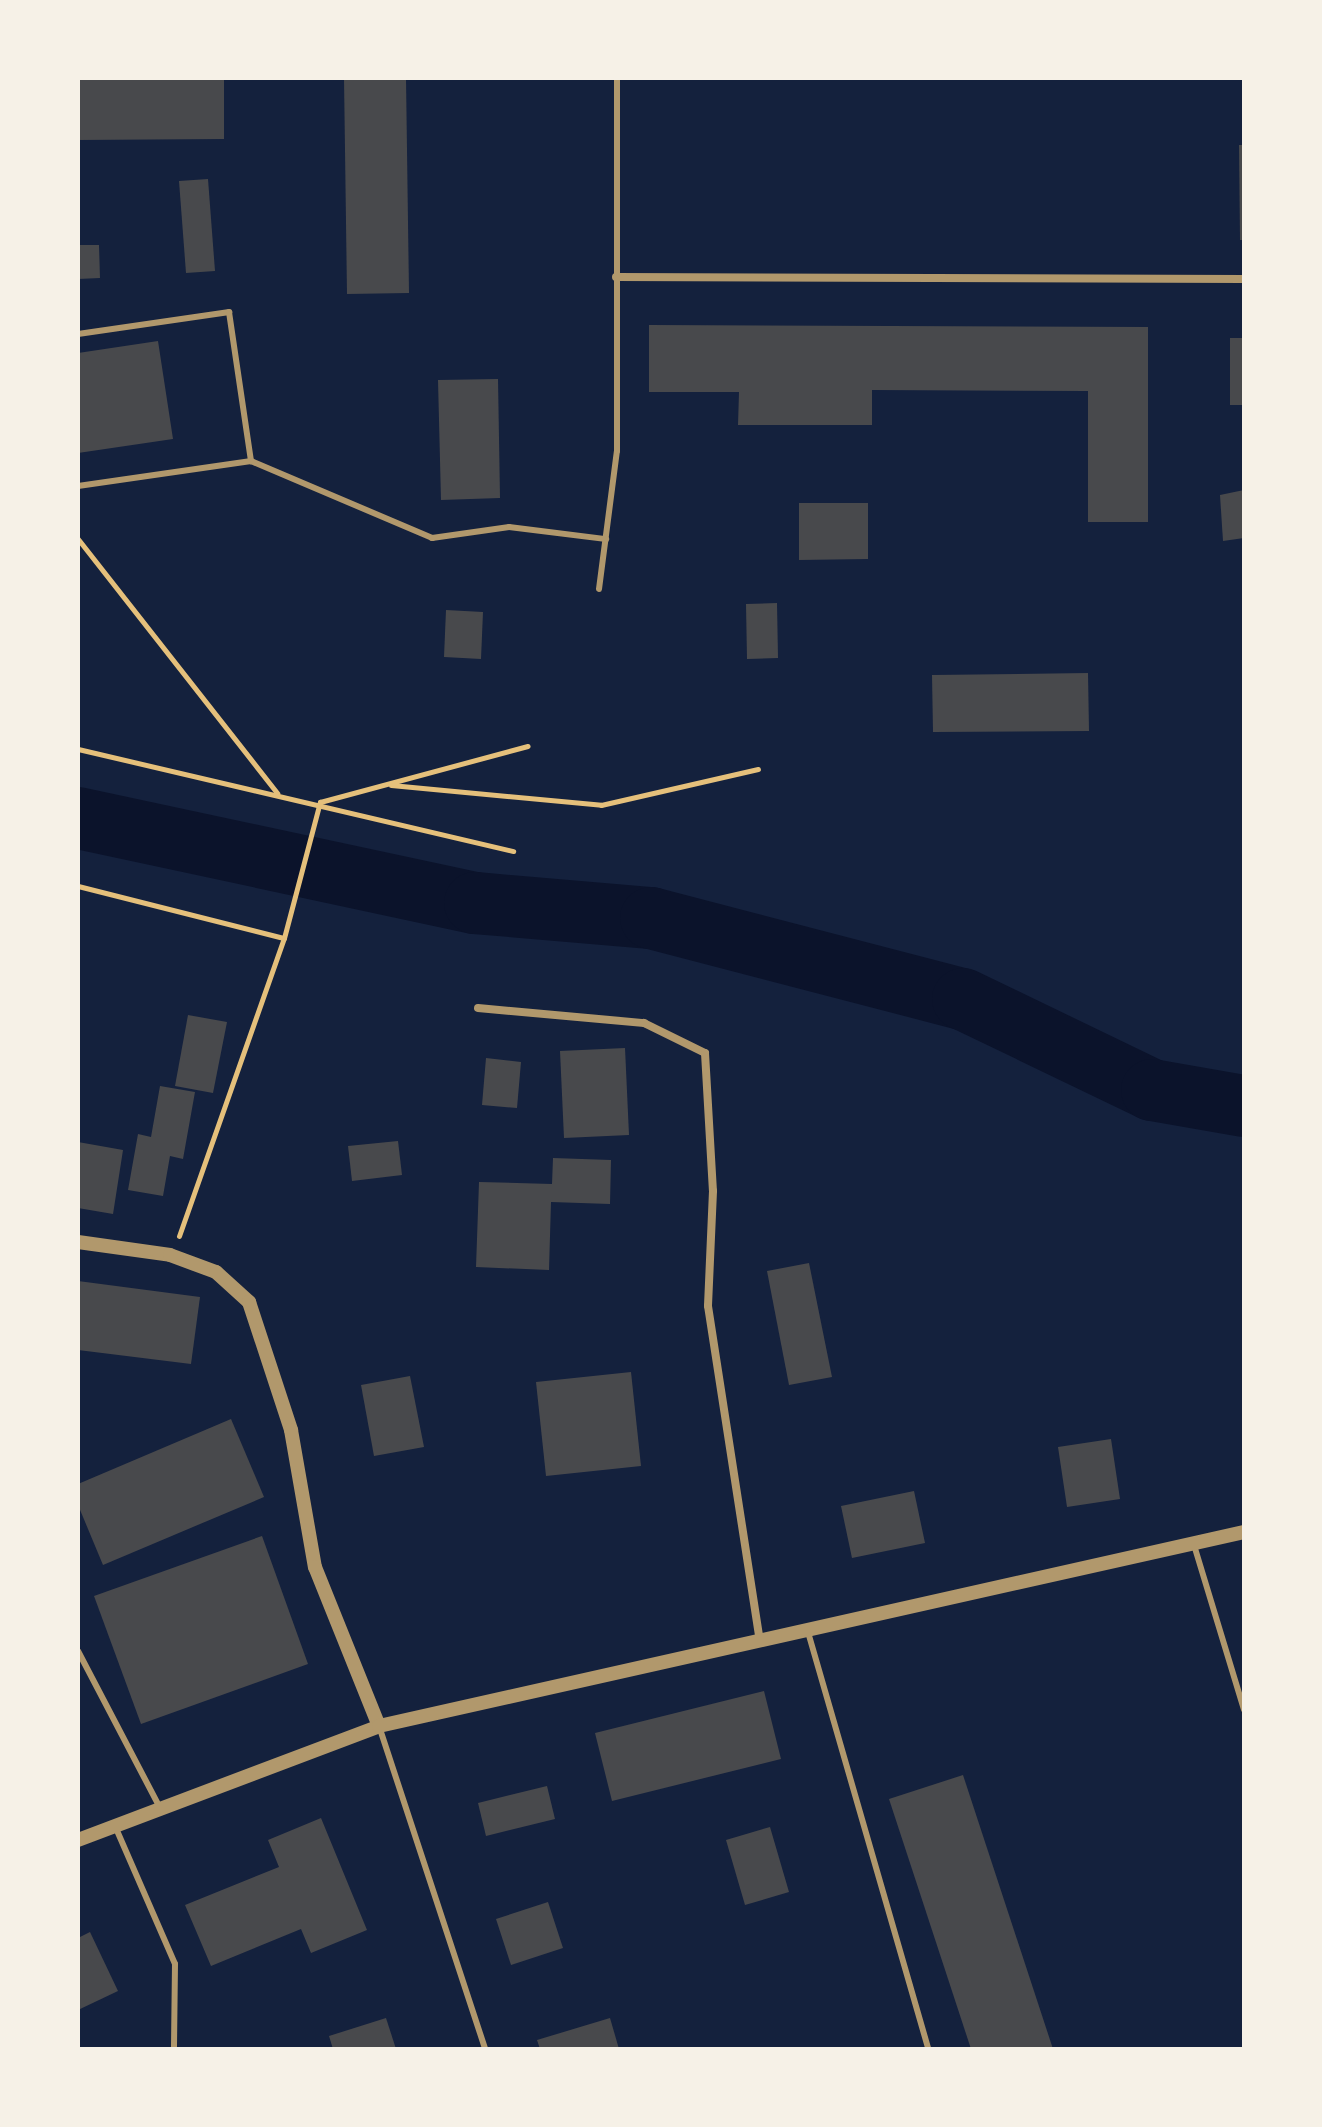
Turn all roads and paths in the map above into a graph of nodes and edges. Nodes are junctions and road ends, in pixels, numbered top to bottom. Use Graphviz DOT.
graph roads {
  1 [pos="617,78"];
  2 [pos="616,277"];
  3 [pos="1244,279"];
  4 [pos="78,334"];
  5 [pos="251,461"];
  6 [pos="78,486"];
  7 [pos="78,539"];
  8 [pos="606,539"];
  9 [pos="599,589"];
  10 [pos="528,746"];
  11 [pos="78,749"];
  12 [pos="758,769"];
  13 [pos="386,784"];
  14 [pos="277,793"];
  15 [pos="320,802"];
  16 [pos="513,851"];
  17 [pos="78,886"];
  18 [pos="284,938"];
  19 [pos="478,1008"];
  20 [pos="78,1242"];
  21 [pos="170,1255"];
  22 [pos="1244,1532"];
  23 [pos="1193,1544"];
  24 [pos="806,1625"];
  25 [pos="759,1637"];
  26 [pos="78,1651"];
  27 [pos="1244,1710"];
  28 [pos="379,1726"];
  29 [pos="159,1806"];
  30 [pos="114,1823"];
  31 [pos="78,1840"];
  32 [pos="174,2049"];
  33 [pos="485,2049"];
  34 [pos="928,2049"];
  1 -- 2 [label="lane"];
  2 -- 3 [label="street"];
  2 -- 8 [label="lane"];
  4 -- 5 [label="lane"];
  5 -- 6 [label="lane"];
  5 -- 8 [label="lane"];
  7 -- 14 [label="path"];
  8 -- 9 [label="lane"];
  10 -- 13 [label="path"];
  11 -- 14 [label="path"];
  12 -- 13 [label="path"];
  13 -- 15 [label="path"];
  14 -- 15 [label="path"];
  15 -- 16 [label="path"];
  15 -- 18 [label="path"];
  17 -- 18 [label="path"];
  18 -- 21 [label="path"];
  19 -- 25 [label="street"];
  20 -- 21 [label="street"];
  21 -- 28 [label="street"];
  22 -- 23 [label="street"];
  23 -- 24 [label="street"];
  23 -- 27 [label="lane"];
  24 -- 25 [label="street"];
  24 -- 34 [label="lane"];
  25 -- 28 [label="street"];
  26 -- 29 [label="lane"];
  28 -- 29 [label="street"];
  28 -- 33 [label="lane"];
  29 -- 30 [label="street"];
  30 -- 31 [label="street"];
  30 -- 32 [label="lane"];
}
